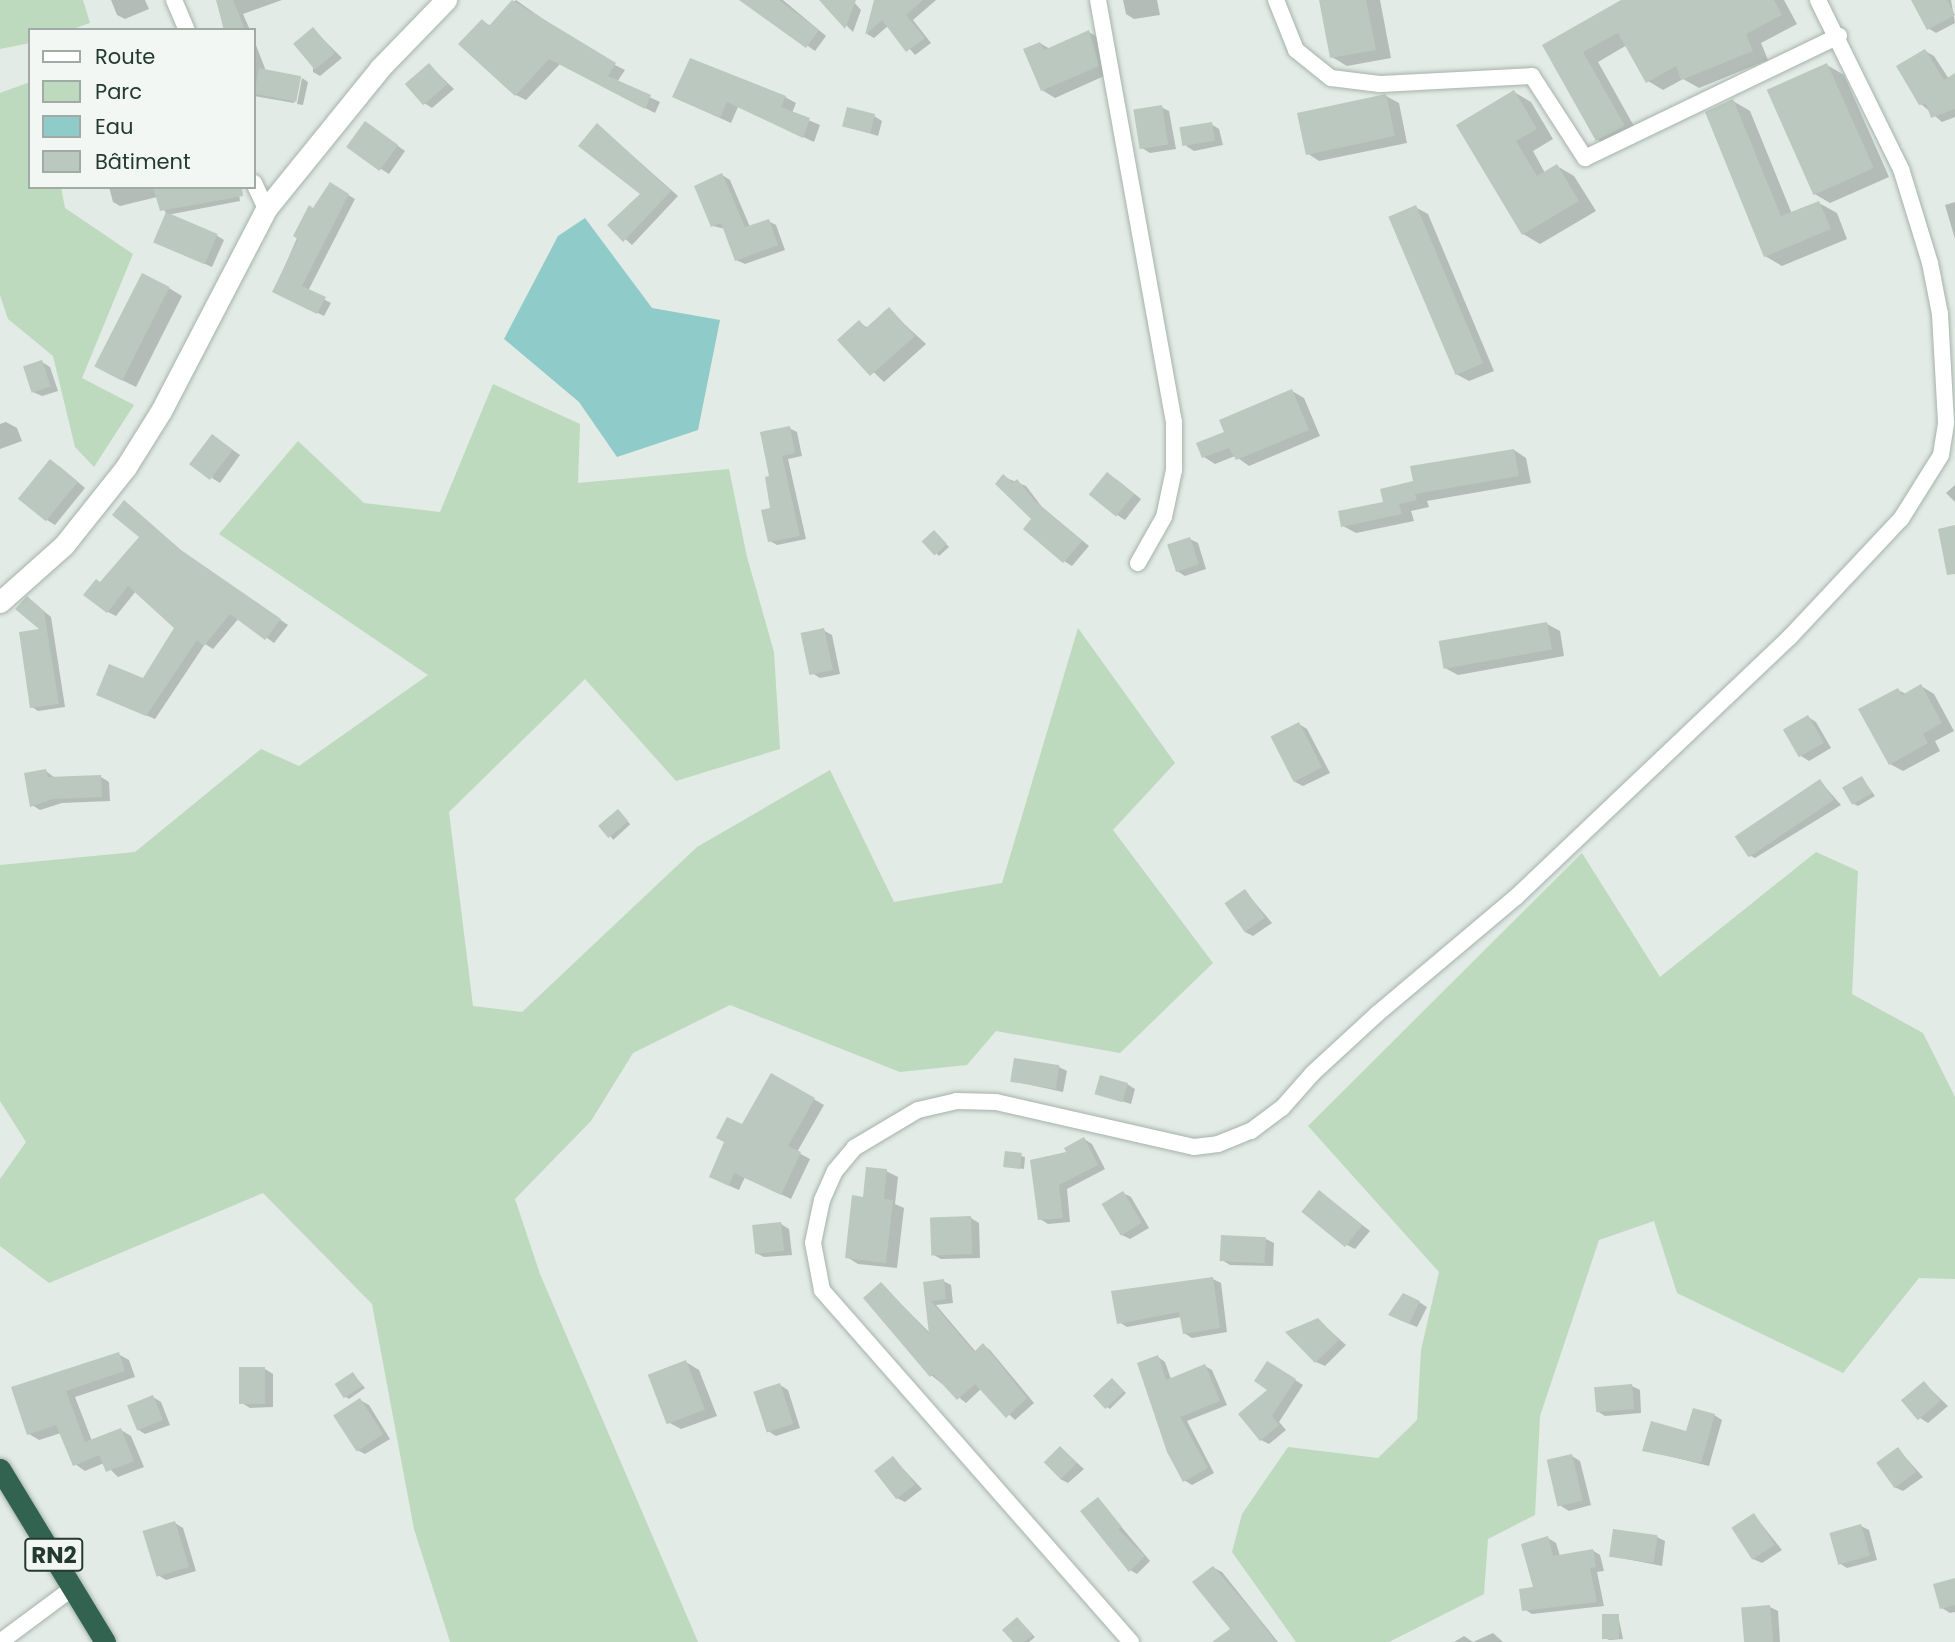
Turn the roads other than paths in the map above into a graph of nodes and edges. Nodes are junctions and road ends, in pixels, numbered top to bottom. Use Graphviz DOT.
graph roads {
  1 [pos="174,0"];
  2 [pos="446,0"];
  3 [pos="1098,0"];
  4 [pos="1276,0"];
  5 [pos="1818,0"];
  6 [pos="186,28"];
  7 [pos="1839,36"];
  8 [pos="256,187"];
  9 [pos="267,209"];
  10 [pos="1948,459"];
  11 [pos="1138,563"];
  12 [pos="0,602"];
  13 [pos="0,1469"];
  14 [pos="74,1587"];
  15 [pos="0,1642"];
  16 [pos="105,1642"];
  17 [pos="1131,1642"];
  1 -- 6 [label="street"];
  2 -- 9 [label="street"];
  3 -- 11 [label="street"];
  4 -- 7 [label="street"];
  5 -- 7 [label="street"];
  7 -- 10 [label="street"];
  8 -- 9 [label="street"];
  9 -- 12 [label="street"];
  10 -- 17 [label="street"];
  13 -- 14 [label="highway, RN2"];
  14 -- 15 [label="street"];
  14 -- 16 [label="highway, RN2"];
}
